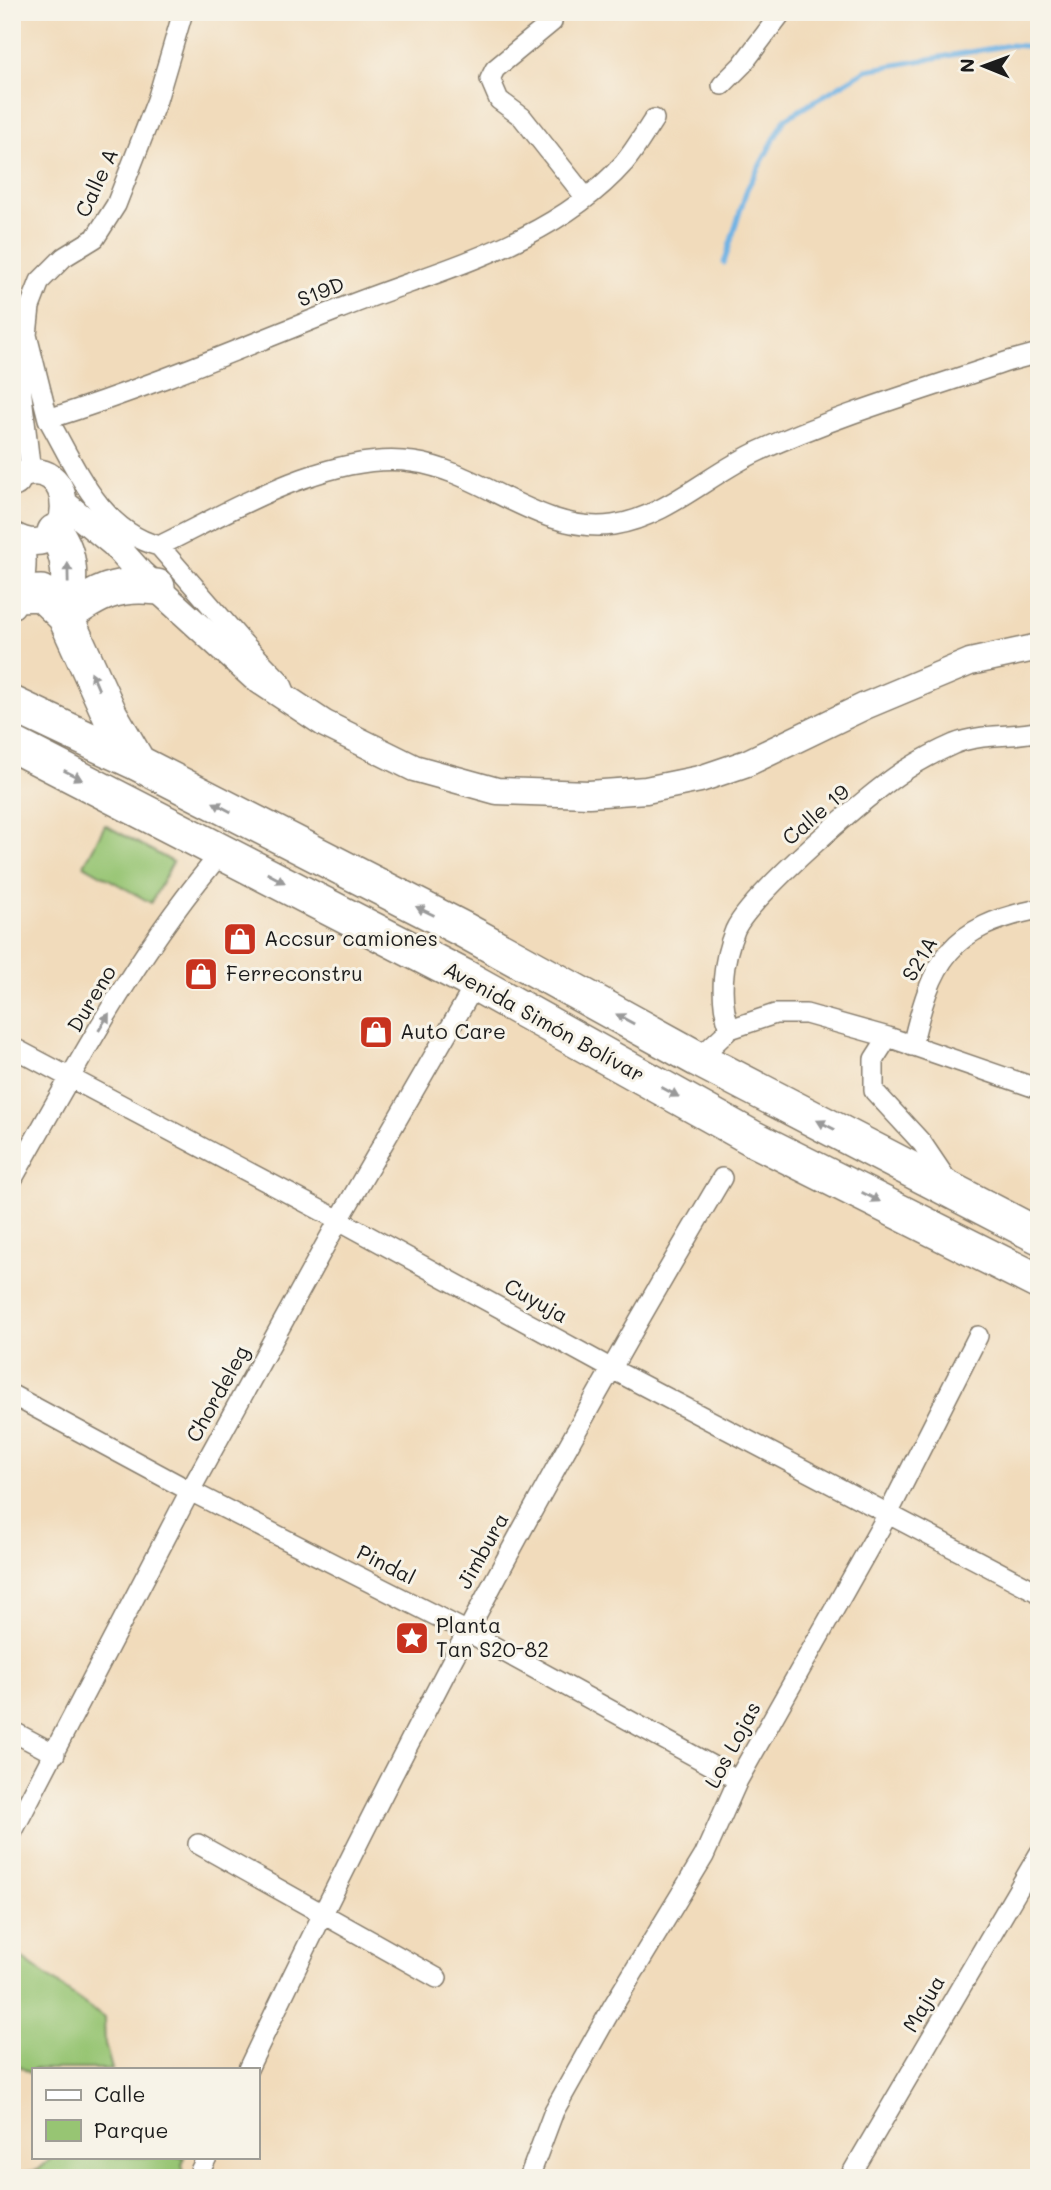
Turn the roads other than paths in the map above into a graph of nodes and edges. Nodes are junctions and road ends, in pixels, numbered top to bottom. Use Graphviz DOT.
graph roads {
  1 [pos="184,12"];
  2 [pos="552,12"];
  3 [pos="782,12"];
  4 [pos="722,85"];
  5 [pos="654,119"];
  6 [pos="586,198"];
  7 [pos="20,337"];
  8 [pos="12,351"];
  9 [pos="1039,354"];
  10 [pos="48,419"];
  11 [pos="17,478"];
  12 [pos="60,522"];
  13 [pos="16,537"];
  14 [pos="159,546"];
  15 [pos="149,580"];
  16 [pos="15,599"];
  17 [pos="65,617"];
  18 [pos="1039,647"];
  19 [pos="287,699"];
  20 [pos="12,704"];
  21 [pos="1039,732"];
  22 [pos="12,744"];
  23 [pos="138,763"];
  24 [pos="223,851"];
  25 [pos="1039,909"];
  26 [pos="476,983"];
  27 [pos="730,1029"];
  28 [pos="888,1037"];
  29 [pos="912,1046"];
  30 [pos="12,1048"];
  31 [pos="698,1059"];
  32 [pos="69,1080"];
  33 [pos="1039,1089"];
  34 [pos="722,1178"];
  35 [pos="12,1180"];
  36 [pos="956,1192"];
  37 [pos="340,1220"];
  38 [pos="1039,1236"];
  39 [pos="1039,1282"];
  40 [pos="978,1336"];
  41 [pos="610,1368"];
  42 [pos="12,1395"];
  43 [pos="190,1491"];
  44 [pos="888,1514"];
  45 [pos="1039,1593"];
  46 [pos="466,1631"];
  47 [pos="12,1731"];
  48 [pos="55,1754"];
  49 [pos="738,1780"];
  50 [pos="12,1833"];
  51 [pos="198,1844"];
  52 [pos="1039,1854"];
  53 [pos="322,1913"];
  54 [pos="437,1978"];
  55 [pos="248,2068"];
  56 [pos="530,2175"];
  57 [pos="849,2178"];
  1 -- 7 [label="street, Calle A"];
  2 -- 6 [label="street"];
  3 -- 4 [label="street"];
  5 -- 6 [label="street, S19D"];
  6 -- 10 [label="street, S19D"];
  7 -- 10 [label="street"];
  8 -- 11 [label="street"];
  9 -- 14 [label="street"];
  10 -- 14 [label="street"];
  11 -- 12 [label="street"];
  12 -- 13 [label="street"];
  12 -- 15 [label="street"];
  17 -- 12 [label="highway, one-way"];
  13 -- 16 [label="street"];
  14 -- 19 [label="street"];
  15 -- 17 [label="highway"];
  15 -- 19 [label="street"];
  16 -- 17 [label="highway"];
  23 -- 17 [label="highway, one-way"];
  18 -- 19 [label="street"];
  20 -- 23 [label="highway, Avenida Simón Bolívar"];
  21 -- 27 [label="street, Calle 19"];
  22 -- 24 [label="highway, Avenida Simón Bolívar, one-way"];
  31 -- 23 [label="highway, Avenida Simón Bolívar, one-way"];
  24 -- 26 [label="highway, Avenida Simón Bolívar, one-way"];
  32 -- 24 [label="street, Dureno, one-way"];
  25 -- 29 [label="street, S21A"];
  26 -- 37 [label="street, Chordeleg"];
  26 -- 39 [label="highway, Avenida Simón Bolívar, one-way"];
  27 -- 28 [label="street"];
  27 -- 31 [label="street"];
  28 -- 29 [label="street"];
  28 -- 36 [label="street"];
  29 -- 33 [label="street"];
  30 -- 32 [label="street, Cuyuja"];
  36 -- 31 [label="highway, Avenida Simón Bolívar, one-way"];
  32 -- 35 [label="street, Dureno"];
  32 -- 37 [label="street, Cuyuja"];
  34 -- 41 [label="street, Jimbura"];
  36 -- 38 [label="highway, Avenida Simón Bolívar"];
  37 -- 41 [label="street, Cuyuja"];
  37 -- 43 [label="street, Chordeleg"];
  40 -- 44 [label="street, Los Lojas"];
  41 -- 44 [label="street, Cuyuja"];
  41 -- 46 [label="street, Jimbura"];
  42 -- 43 [label="street, Pindal"];
  43 -- 46 [label="street, Pindal"];
  43 -- 48 [label="street, Chordeleg"];
  44 -- 45 [label="street, Cuyuja"];
  44 -- 49 [label="street, Los Lojas"];
  46 -- 49 [label="street, Pindal"];
  46 -- 53 [label="street, Jimbura"];
  47 -- 48 [label="street"];
  48 -- 50 [label="street, Chordeleg"];
  49 -- 56 [label="street, Los Lojas"];
  51 -- 53 [label="street"];
  52 -- 57 [label="street, Majua"];
  53 -- 54 [label="street"];
  53 -- 55 [label="street, Jimbura"];
}
